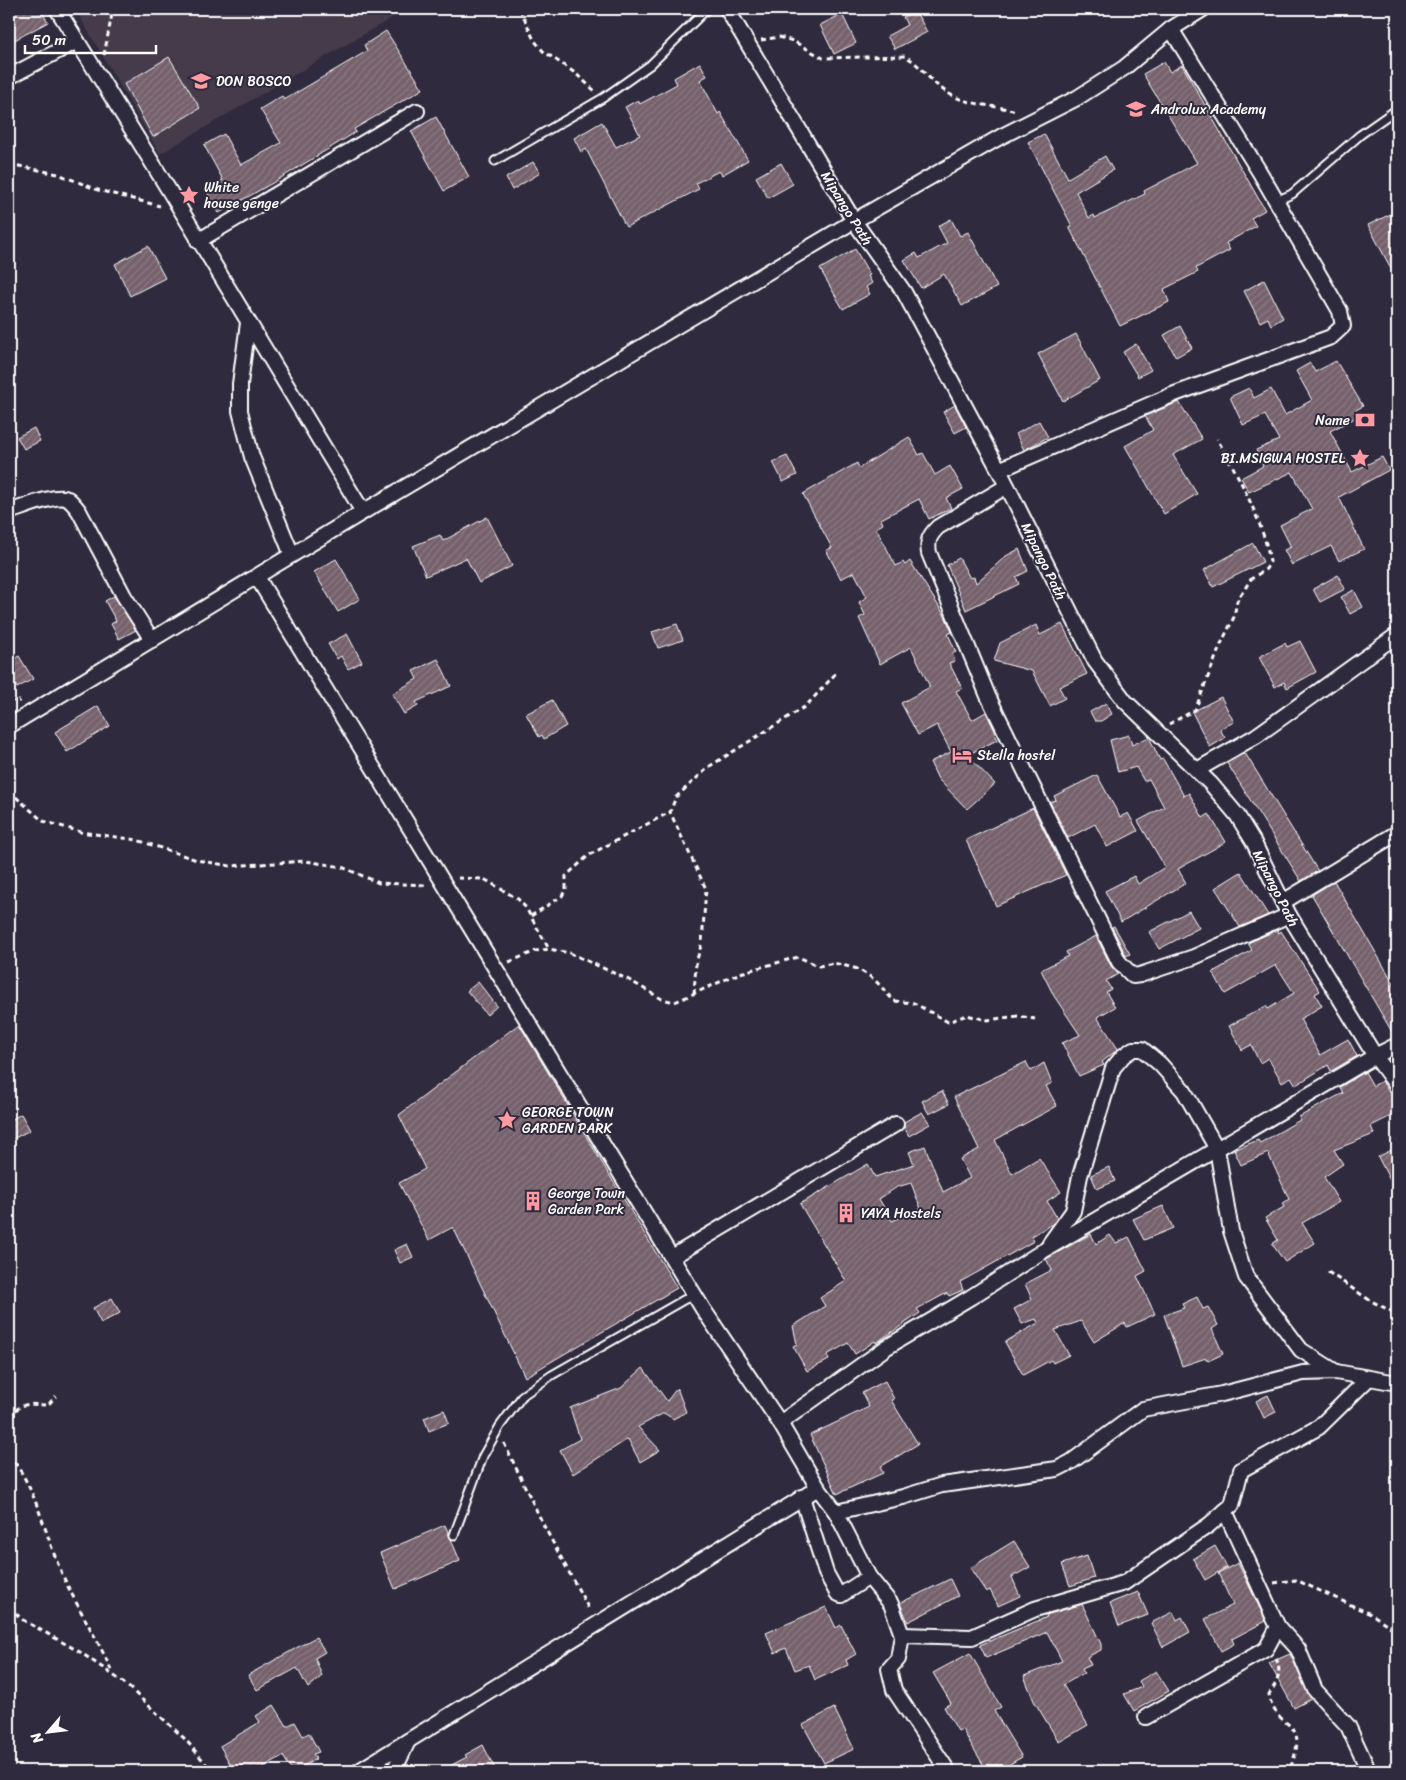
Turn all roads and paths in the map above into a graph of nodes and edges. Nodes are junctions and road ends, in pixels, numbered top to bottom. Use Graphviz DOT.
graph roads {
  1 [pos="57,9"];
  2 [pos="113,9"];
  3 [pos="520,9"];
  4 [pos="707,9"];
  5 [pos="727,9"];
  6 [pos="1203,9"];
  7 [pos="1171,29"];
  8 [pos="77,41"];
  9 [pos="749,45"];
  10 [pos="9,77"];
  11 [pos="100,77"];
  12 [pos="603,98"];
  13 [pos="1397,109"];
  14 [pos="418,111"];
  15 [pos="1032,121"];
  16 [pos="495,161"];
  17 [pos="9,164"];
  18 [pos="1276,201"];
  19 [pos="180,210"];
  20 [pos="854,221"];
  21 [pos="198,241"];
  22 [pos="248,322"];
  23 [pos="1217,439"];
  24 [pos="999,470"];
  25 [pos="1007,486"];
  26 [pos="9,512"];
  27 [pos="363,512"];
  28 [pos="292,555"];
  29 [pos="257,577"];
  30 [pos="1397,635"];
  31 [pos="152,640"];
  32 [pos="838,671"];
  33 [pos="9,726"];
  34 [pos="1156,731"];
  35 [pos="1197,770"];
  36 [pos="9,791"];
  37 [pos="670,812"];
  38 [pos="1397,833"];
  39 [pos="442,878"];
  40 [pos="450,891"];
  41 [pos="1286,909"];
  42 [pos="531,916"];
  43 [pos="549,949"];
  44 [pos="496,968"];
  45 [pos="694,994"];
  46 [pos="1034,1019"];
  47 [pos="1397,1045"];
  48 [pos="1375,1056"];
  49 [pos="1397,1086"];
  50 [pos="896,1124"];
  51 [pos="1217,1149"];
  52 [pos="1043,1251"];
  53 [pos="672,1257"];
  54 [pos="1328,1272"];
  55 [pos="694,1294"];
  56 [pos="1397,1314"];
  57 [pos="1336,1372"];
  58 [pos="1368,1379"];
  59 [pos="1397,1383"];
  60 [pos="56,1396"];
  61 [pos="9,1417"];
  62 [pos="780,1423"];
  63 [pos="500,1426"];
  64 [pos="9,1454"];
  65 [pos="818,1488"];
  66 [pos="802,1497"];
  67 [pos="1225,1511"];
  68 [pos="836,1512"];
  69 [pos="454,1535"];
  70 [pos="869,1576"];
  71 [pos="1258,1586"];
  72 [pos="9,1607"];
  73 [pos="598,1625"];
  74 [pos="1278,1627"];
  75 [pos="1397,1631"];
  76 [pos="902,1635"];
  77 [pos="1277,1651"];
  78 [pos="112,1673"];
  79 [pos="1146,1717"];
  80 [pos="408,1741"];
  81 [pos="212,1771"];
  82 [pos="360,1771"];
  83 [pos="394,1771"];
  84 [pos="948,1771"];
  85 [pos="1289,1771"];
  86 [pos="1364,1771"];
  1 -- 8 [label="street"];
  2 -- 11 [label="path"];
  3 -- 12 [label="path"];
  4 -- 12 [label="lane"];
  5 -- 9 [label="street, Mipango Path"];
  6 -- 7 [label="street"];
  7 -- 15 [label="street"];
  7 -- 18 [label="street"];
  8 -- 10 [label="street"];
  8 -- 11 [label="street"];
  9 -- 15 [label="path"];
  9 -- 20 [label="street, Mipango Path"];
  11 -- 19 [label="street"];
  12 -- 16 [label="lane"];
  13 -- 18 [label="lane"];
  14 -- 21 [label="street"];
  15 -- 20 [label="street"];
  17 -- 19 [label="path"];
  18 -- 24 [label="street"];
  19 -- 21 [label="street"];
  20 -- 24 [label="street, Mipango Path"];
  20 -- 27 [label="street"];
  21 -- 22 [label="street"];
  22 -- 27 [label="street"];
  22 -- 28 [label="street"];
  23 -- 34 [label="path"];
  24 -- 25 [label="street, Mipango Path"];
  25 -- 34 [label="street, Mipango Path"];
  25 -- 41 [label="street"];
  26 -- 31 [label="street"];
  27 -- 28 [label="street"];
  28 -- 29 [label="street"];
  29 -- 31 [label="street"];
  29 -- 39 [label="street"];
  30 -- 35 [label="street"];
  31 -- 33 [label="street"];
  32 -- 37 [label="path"];
  34 -- 35 [label="street, Mipango Path"];
  35 -- 41 [label="street, Mipango Path"];
  36 -- 40 [label="path"];
  37 -- 42 [label="path"];
  37 -- 45 [label="path"];
  38 -- 41 [label="street"];
  39 -- 40 [label="street"];
  39 -- 42 [label="path"];
  40 -- 44 [label="street"];
  41 -- 48 [label="street, Mipango Path"];
  42 -- 43 [label="path"];
  43 -- 44 [label="path"];
  43 -- 45 [label="path"];
  44 -- 53 [label="street"];
  45 -- 46 [label="path"];
  47 -- 48 [label="street"];
  48 -- 49 [label="street, Mipango Path"];
  48 -- 51 [label="street"];
  50 -- 53 [label="street"];
  51 -- 52 [label="street"];
  51 -- 52 [label="street"];
  51 -- 57 [label="street"];
  52 -- 62 [label="street"];
  53 -- 55 [label="street"];
  54 -- 56 [label="path"];
  55 -- 62 [label="street"];
  55 -- 63 [label="lane"];
  57 -- 58 [label="street"];
  57 -- 68 [label="street"];
  58 -- 59 [label="street"];
  58 -- 67 [label="street"];
  60 -- 61 [label="path"];
  62 -- 65 [label="street"];
  63 -- 69 [label="lane"];
  63 -- 73 [label="path"];
  64 -- 78 [label="path"];
  65 -- 66 [label="street"];
  65 -- 68 [label="street"];
  66 -- 70 [label="street"];
  66 -- 73 [label="street"];
  67 -- 71 [label="street"];
  67 -- 76 [label="street"];
  68 -- 70 [label="street"];
  70 -- 76 [label="street"];
  71 -- 74 [label="street"];
  71 -- 75 [label="path"];
  72 -- 78 [label="path"];
  73 -- 80 [label="street"];
  74 -- 79 [label="street"];
  74 -- 86 [label="street"];
  76 -- 84 [label="street"];
  77 -- 85 [label="path"];
  78 -- 81 [label="path"];
  80 -- 82 [label="street"];
  80 -- 83 [label="street"];
}
